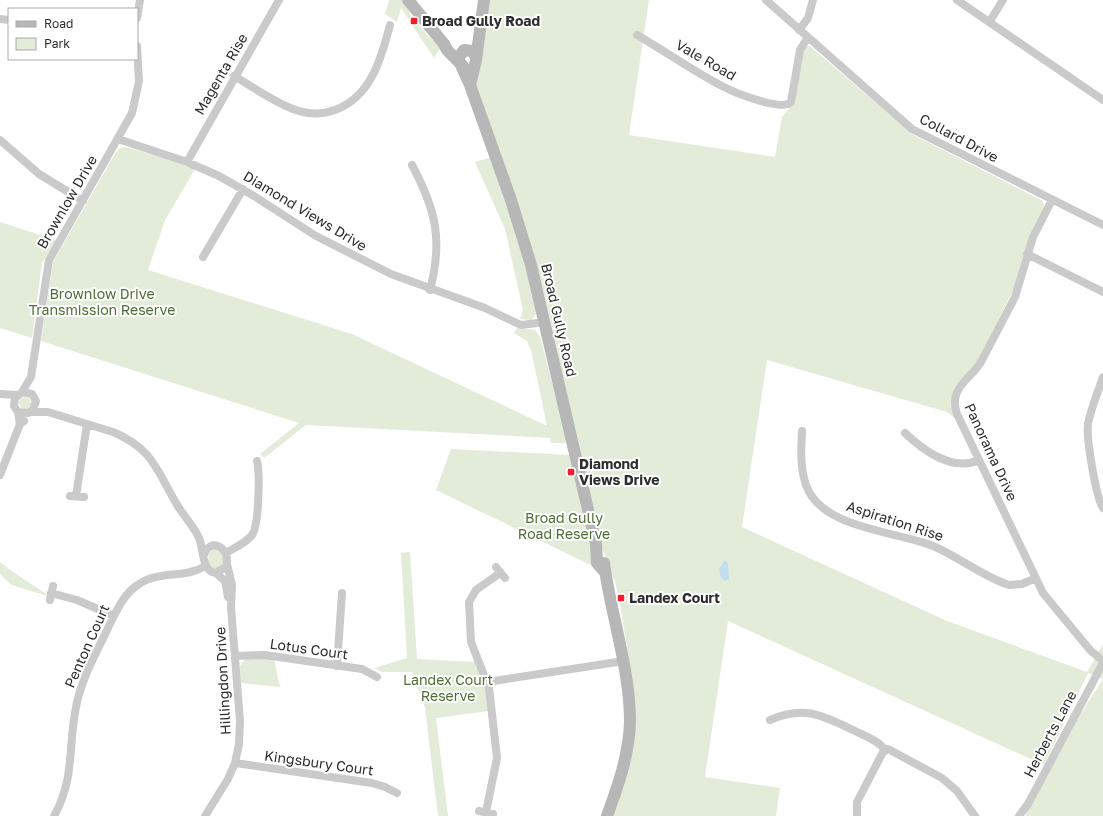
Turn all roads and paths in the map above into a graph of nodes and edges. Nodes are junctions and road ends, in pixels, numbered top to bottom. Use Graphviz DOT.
graph roads {
  1 [pos="140,0"];
  2 [pos="279,0"];
  3 [pos="408,0"];
  4 [pos="484,0"];
  5 [pos="766,0"];
  6 [pos="813,0"];
  7 [pos="957,0"];
  8 [pos="1003,0"];
  9 [pos="138,12"];
  10 [pos="990,21"];
  11 [pos="390,25"];
  12 [pos="799,30"];
  13 [pos="637,35"];
  14 [pos="808,37"];
  15 [pos="444,44"];
  16 [pos="471,55"];
  17 [pos="138,60"];
  18 [pos="460,64"];
  19 [pos="234,76"];
  20 [pos="470,84"];
  21 [pos="1103,100"];
  22 [pos="118,139"];
  23 [pos="0,140"];
  24 [pos="186,162"];
  25 [pos="412,165"];
  26 [pos="243,188"];
  27 [pos="83,200"];
  28 [pos="1052,200"];
  29 [pos="1103,225"];
  30 [pos="1027,254"];
  31 [pos="203,257"];
  32 [pos="430,290"];
  33 [pos="1103,292"];
  34 [pos="545,322"];
  35 [pos="1103,376"];
  36 [pos="31,377"];
  37 [pos="19,393"];
  38 [pos="2,395"];
  39 [pos="35,399"];
  40 [pos="16,409"];
  41 [pos="48,412"];
  42 [pos="30,413"];
  43 [pos="20,424"];
  44 [pos="87,424"];
  45 [pos="802,431"];
  46 [pos="905,433"];
  47 [pos="979,460"];
  48 [pos="257,461"];
  49 [pos="0,475"];
  50 [pos="77,496"];
  51 [pos="1103,508"];
  52 [pos="199,537"];
  53 [pos="215,546"];
  54 [pos="226,553"];
  55 [pos="204,555"];
  56 [pos="227,564"];
  57 [pos="205,566"];
  58 [pos="500,573"];
  59 [pos="216,574"];
  60 [pos="1036,578"];
  61 [pos="51,593"];
  62 [pos="342,593"];
  63 [pos="231,607"];
  64 [pos="114,616"];
  65 [pos="235,656"];
  66 [pos="624,661"];
  67 [pos="1103,662"];
  68 [pos="337,666"];
  69 [pos="377,677"];
  70 [pos="487,682"];
  71 [pos="770,720"];
  72 [pos="886,750"];
  73 [pos="235,763"];
  74 [pos="397,793"];
  75 [pos="486,812"];
  76 [pos="54,816"];
  77 [pos="205,816"];
  78 [pos="606,816"];
  79 [pos="857,816"];
  80 [pos="975,816"];
  81 [pos="1019,816"];
  1 -- 9 [label="street"];
  2 -- 19 [label="street, Magenta Rise"];
  3 -- 15 [label="street, Broad Gully Road"];
  4 -- 16 [label="street"];
  5 -- 12 [label="street, Collard Drive"];
  6 -- 12 [label="street"];
  7 -- 10 [label="street"];
  8 -- 10 [label="street"];
  10 -- 21 [label="street"];
  11 -- 19 [label="street"];
  12 -- 14 [label="street, Collard Drive"];
  13 -- 14 [label="street, Vale Road"];
  14 -- 28 [label="street, Collard Drive"];
  15 -- 16 [label="street"];
  15 -- 18 [label="street, Broad Gully Road"];
  16 -- 18 [label="street"];
  16 -- 20 [label="street"];
  17 -- 22 [label="street, Brownlow Drive"];
  18 -- 20 [label="street, Broad Gully Road"];
  19 -- 24 [label="street, Magenta Rise"];
  20 -- 34 [label="street, Broad Gully Road"];
  22 -- 24 [label="street, Diamond Views Drive"];
  22 -- 27 [label="street, Brownlow Drive"];
  23 -- 27 [label="street"];
  24 -- 26 [label="street, Diamond Views Drive"];
  25 -- 32 [label="street"];
  26 -- 31 [label="street"];
  26 -- 32 [label="street, Diamond Views Drive"];
  27 -- 36 [label="street, Brownlow Drive"];
  28 -- 29 [label="street, Collard Drive"];
  28 -- 30 [label="street, Panorama Drive"];
  30 -- 33 [label="street"];
  30 -- 47 [label="street, Panorama Drive"];
  32 -- 34 [label="street, Diamond Views Drive"];
  34 -- 66 [label="street, Broad Gully Road"];
  35 -- 51 [label="street"];
  36 -- 37 [label="street, Brownlow Drive"];
  36 -- 39 [label="street, Brownlow Drive"];
  37 -- 38 [label="street"];
  37 -- 39 [label="street"];
  37 -- 40 [label="street"];
  38 -- 40 [label="street"];
  39 -- 41 [label="street"];
  39 -- 42 [label="street"];
  40 -- 42 [label="street"];
  40 -- 43 [label="street"];
  41 -- 42 [label="street"];
  41 -- 44 [label="street"];
  42 -- 43 [label="street"];
  43 -- 49 [label="street"];
  44 -- 50 [label="street"];
  44 -- 52 [label="street"];
  45 -- 60 [label="street, Aspiration Rise"];
  46 -- 47 [label="street"];
  47 -- 60 [label="street, Panorama Drive"];
  48 -- 54 [label="street"];
  52 -- 53 [label="street"];
  52 -- 55 [label="street"];
  53 -- 54 [label="street"];
  53 -- 55 [label="street"];
  54 -- 56 [label="street"];
  55 -- 57 [label="street"];
  56 -- 59 [label="street"];
  56 -- 63 [label="street, Hillingdon Drive"];
  57 -- 59 [label="street"];
  57 -- 64 [label="street, Penton Court"];
  58 -- 70 [label="street"];
  59 -- 63 [label="street, Hillingdon Drive"];
  60 -- 67 [label="street, Panorama Drive"];
  61 -- 64 [label="street"];
  62 -- 68 [label="street"];
  63 -- 65 [label="street, Hillingdon Drive"];
  64 -- 76 [label="street, Penton Court"];
  65 -- 68 [label="street, Lotus Court"];
  65 -- 73 [label="street, Hillingdon Drive"];
  66 -- 70 [label="street"];
  66 -- 78 [label="street, Broad Gully Road"];
  67 -- 81 [label="street, Herberts Lane"];
  68 -- 69 [label="street, Lotus Court"];
  70 -- 75 [label="street"];
  71 -- 72 [label="street"];
  72 -- 79 [label="street"];
  72 -- 80 [label="street"];
  73 -- 74 [label="street, Kingsbury Court"];
  73 -- 77 [label="street, Hillingdon Drive"];
}
